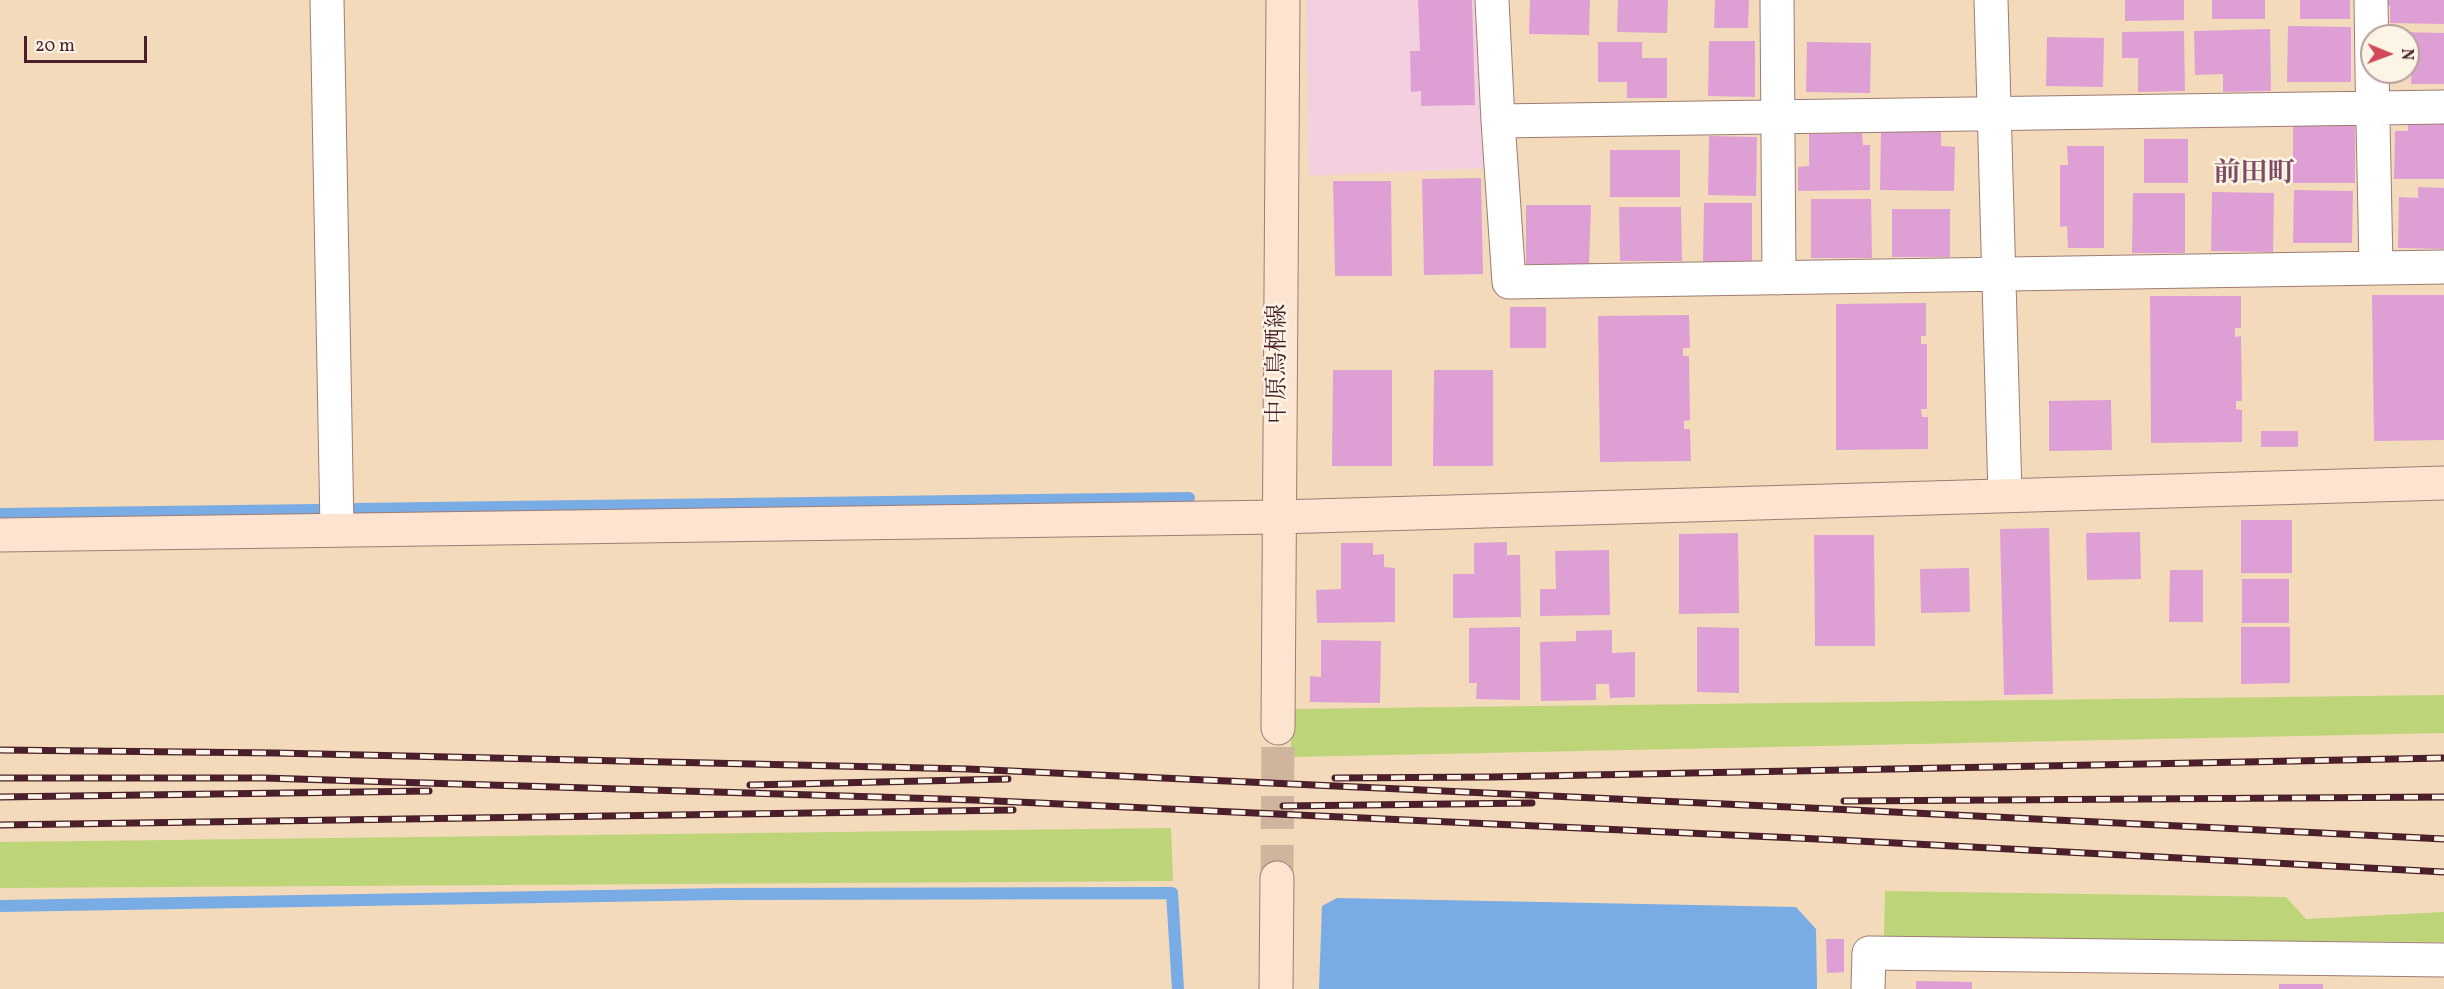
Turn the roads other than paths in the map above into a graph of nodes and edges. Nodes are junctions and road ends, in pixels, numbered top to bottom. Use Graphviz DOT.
graph roads {
  1 [pos="327,0"];
  2 [pos="1283,0"];
  3 [pos="1492,0"];
  4 [pos="1777,0"];
  5 [pos="1991,0"];
  6 [pos="2371,0"];
  7 [pos="2371,24"];
  8 [pos="2372,84"];
  9 [pos="2373,107"];
  10 [pos="2444,107"];
  11 [pos="1994,113"];
  12 [pos="1778,118"];
  13 [pos="1498,121"];
  14 [pos="2376,267"];
  15 [pos="2444,267"];
  16 [pos="1999,274"];
  17 [pos="1779,278"];
  18 [pos="2444,483"];
  19 [pos="2005,494"];
  20 [pos="1279,517"];
  21 [pos="337,528"];
  22 [pos="0,535"];
  23 [pos="1278,728"];
  24 [pos="1277,878"];
  25 [pos="2444,960"];
  26 [pos="1276,989"];
  27 [pos="1868,989"];
  1 -- 21 [label="street"];
  2 -- 20 [label="street, 中原鳥栖線"];
  3 -- 13 [label="street"];
  4 -- 12 [label="street"];
  5 -- 11 [label="street"];
  6 -- 7 [label="street"];
  8 -- 9 [label="street"];
  9 -- 10 [label="street"];
  9 -- 11 [label="street"];
  9 -- 14 [label="street"];
  11 -- 12 [label="street"];
  11 -- 16 [label="street"];
  12 -- 13 [label="street"];
  12 -- 17 [label="street"];
  13 -- 17 [label="street"];
  14 -- 15 [label="street"];
  14 -- 16 [label="street"];
  16 -- 17 [label="street"];
  16 -- 19 [label="street"];
  18 -- 19 [label="street"];
  19 -- 20 [label="street"];
  20 -- 21 [label="street"];
  20 -- 23 [label="street, 中原鳥栖線"];
  21 -- 22 [label="street"];
  24 -- 26 [label="street"];
  25 -- 27 [label="street"];
}
